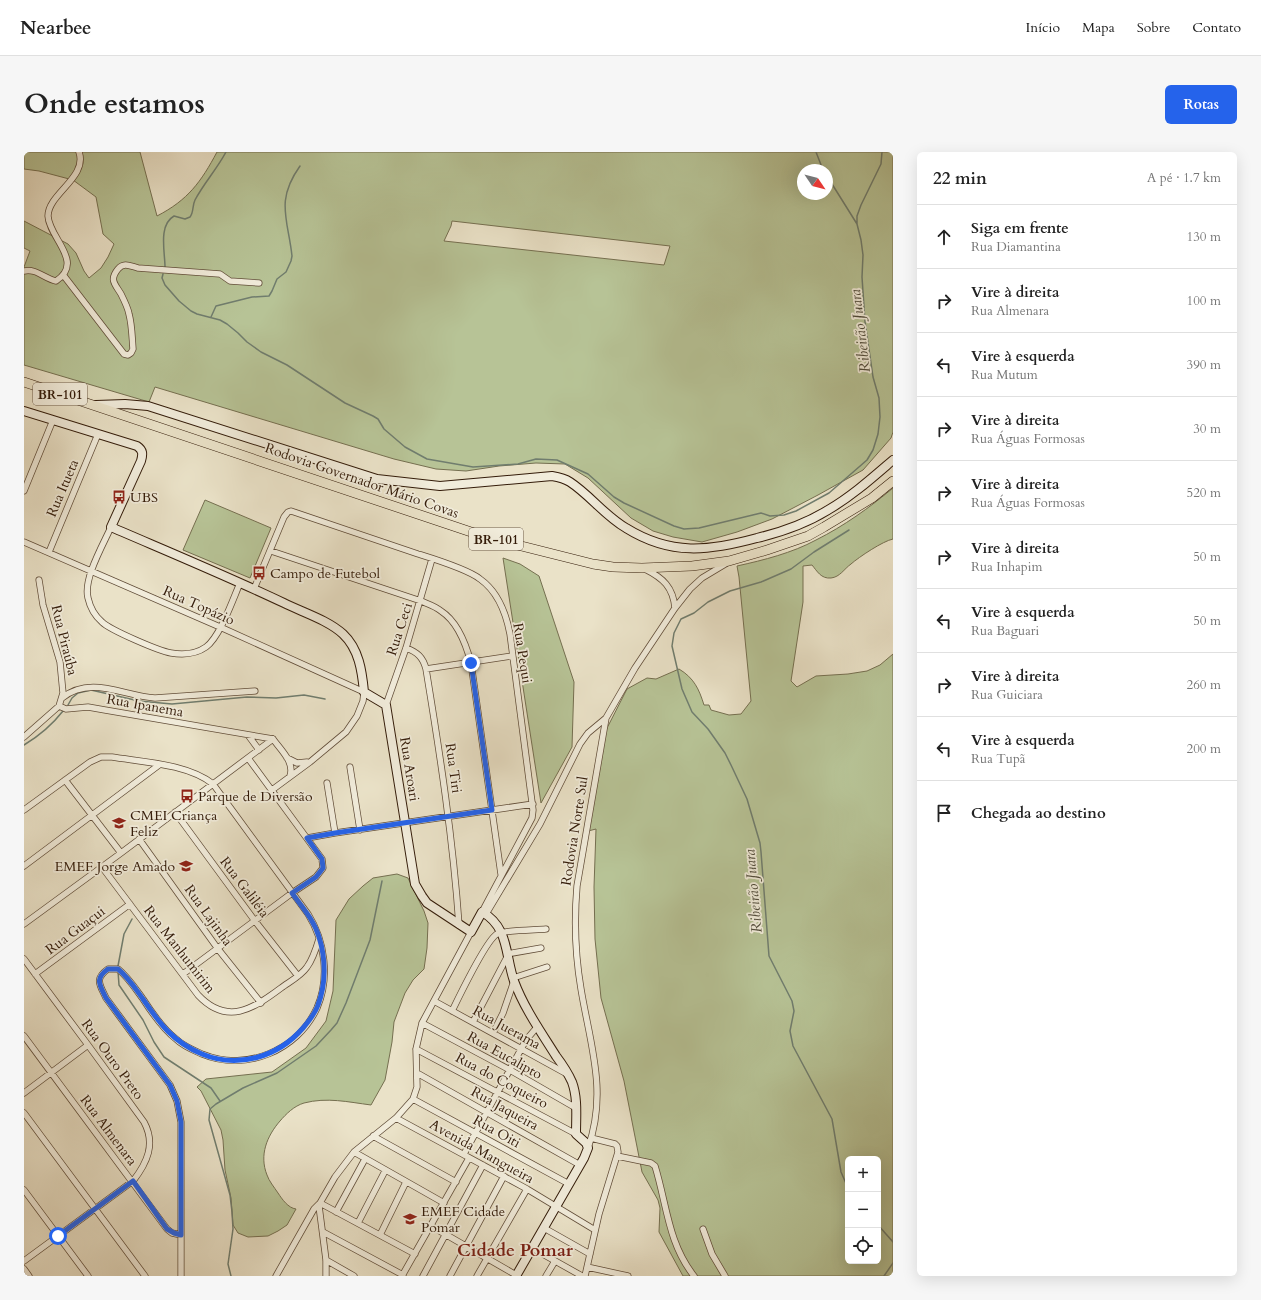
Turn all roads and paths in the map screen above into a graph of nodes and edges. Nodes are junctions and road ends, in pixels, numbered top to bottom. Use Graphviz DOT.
graph roads {
  1 [pos="79,152"];
  2 [pos="24,271"];
  3 [pos="64,276"];
  4 [pos="259,283"];
  5 [pos="24,382"];
  6 [pos="95,405"];
  7 [pos="24,411"];
  8 [pos="53,420"];
  9 [pos="98,434"];
  10 [pos="893,460"];
  11 [pos="893,480"];
  12 [pos="24,491"];
  13 [pos="111,527"];
  14 [pos="24,542"];
  15 [pos="271,551"];
  16 [pos="49,552"];
  17 [pos="432,559"];
  18 [pos="729,561"];
  19 [pos="642,568"];
  20 [pos="92,570"];
  21 [pos="39,580"];
  22 [pos="240,583"];
  23 [pos="254,589"];
  24 [pos="421,601"];
  25 [pos="675,608"];
  26 [pos="220,627"];
  27 [pos="406,648"];
  28 [pos="512,656"];
  29 [pos="471,663"];
  30 [pos="426,669"];
  31 [pos="254,691"];
  32 [pos="364,692"];
  33 [pos="62,698"];
  34 [pos="386,705"];
  35 [pos="59,706"];
  36 [pos="606,718"];
  37 [pos="248,734"];
  38 [pos="24,737"];
  39 [pos="273,740"];
  40 [pos="259,750"];
  41 [pos="248,758"];
  42 [pos="287,758"];
  43 [pos="310,762"];
  44 [pos="159,765"];
  45 [pos="350,766"];
  46 [pos="290,776"];
  47 [pos="65,780"];
  48 [pos="327,783"];
  49 [pos="213,784"];
  50 [pos="272,790"];
  51 [pos="533,804"];
  52 [pos="24,810"];
  53 [pos="492,810"];
  54 [pos="175,812"];
  55 [pos="92,816"];
  56 [pos="448,816"];
  57 [pos="405,823"];
  58 [pos="360,830"];
  59 [pos="335,833"];
  60 [pos="307,838"];
  61 [pos="139,839"];
  62 [pos="121,853"];
  63 [pos="24,866"];
  64 [pos="102,867"];
  65 [pos="501,874"];
  66 [pos="292,893"];
  67 [pos="130,904"];
  68 [pos="482,915"];
  69 [pos="255,921"];
  70 [pos="24,924"];
  71 [pos="460,925"];
  72 [pos="546,929"];
  73 [pos="471,932"];
  74 [pos="502,932"];
  75 [pos="319,937"];
  76 [pos="218,948"];
  77 [pos="541,948"];
  78 [pos="507,956"];
  79 [pos="24,959"];
  80 [pos="548,967"];
  81 [pos="35,974"];
  82 [pos="183,974"];
  83 [pos="298,976"];
  84 [pos="514,979"];
  85 [pos="434,1001"];
  86 [pos="260,1003"];
  87 [pos="452,1011"];
  88 [pos="473,1022"];
  89 [pos="422,1024"];
  90 [pos="538,1026"];
  91 [pos="494,1033"];
  92 [pos="24,1036"];
  93 [pos="88,1045"];
  94 [pos="416,1049"];
  95 [pos="521,1049"];
  96 [pos="510,1070"];
  97 [pos="51,1073"];
  98 [pos="417,1073"];
  99 [pos="568,1075"];
  100 [pos="498,1091"];
  101 [pos="24,1092"];
  102 [pos="413,1099"];
  103 [pos="576,1108"];
  104 [pos="488,1112"];
  105 [pos="24,1113"];
  106 [pos="396,1118"];
  107 [pos="476,1133"];
  108 [pos="576,1134"];
  109 [pos="373,1136"];
  110 [pos="591,1138"];
  111 [pos="588,1148"];
  112 [pos="354,1152"];
  113 [pos="467,1156"];
  114 [pos="618,1156"];
  115 [pos="365,1159"];
  116 [pos="483,1165"];
  117 [pos="580,1165"];
  118 [pos="385,1170"];
  119 [pos="504,1176"];
  120 [pos="133,1181"];
  121 [pos="406,1182"];
  122 [pos="456,1182"];
  123 [pos="569,1184"];
  124 [pos="527,1189"];
  125 [pos="24,1190"];
  126 [pos="320,1203"];
  127 [pos="444,1203"];
  128 [pos="556,1206"];
  129 [pos="96,1209"];
  130 [pos="336,1212"];
  131 [pos="358,1223"];
  132 [pos="431,1226"];
  133 [pos="544,1228"];
  134 [pos="703,1229"];
  135 [pos="595,1230"];
  136 [pos="323,1232"];
  137 [pos="445,1234"];
  138 [pos="181,1235"];
  139 [pos="380,1235"];
  140 [pos="58,1236"];
  141 [pos="467,1246"];
  142 [pos="532,1248"];
  143 [pos="415,1254"];
  144 [pos="590,1254"];
  145 [pos="488,1258"];
  146 [pos="326,1260"];
  147 [pos="24,1261"];
  148 [pos="555,1261"];
  149 [pos="588,1266"];
  150 [pos="24,1269"];
  151 [pos="573,1274"];
  152 [pos="29,1276"];
  153 [pos="88,1276"];
  154 [pos="145,1276"];
  155 [pos="181,1276"];
  156 [pos="276,1276"];
  157 [pos="326,1276"];
  158 [pos="354,1276"];
  159 [pos="402,1276"];
  160 [pos="422,1276"];
  161 [pos="450,1276"];
  162 [pos="477,1276"];
  163 [pos="516,1276"];
  164 [pos="546,1276"];
  165 [pos="584,1276"];
  166 [pos="628,1276"];
  167 [pos="694,1276"];
  168 [pos="725,1276"];
  1 -- 3 [label="street"];
  2 -- 3 [label="street"];
  3 -- 4 [label="street"];
  5 -- 6 [label="main road, Rodovia Governador Mário Covas / BR-101"];
  6 -- 10 [label="street"];
  6 -- 19 [label="main road, Rodovia Governador Mário Covas / BR-101"];
  7 -- 8 [label="street"];
  8 -- 9 [label="street"];
  8 -- 12 [label="street"];
  9 -- 13 [label="street"];
  9 -- 16 [label="street, Rua Itueta"];
  11 -- 18 [label="main road, Rodovia Governador Mário Covas / BR-101"];
  13 -- 20 [label="street"];
  13 -- 22 [label="street"];
  14 -- 16 [label="street, Rua Topázio"];
  15 -- 17 [label="street, Rua Pequi"];
  15 -- 23 [label="street"];
  15 -- 24 [label="street"];
  16 -- 20 [label="street, Rua Topázio"];
  17 -- 24 [label="street, Rua Ceci"];
  17 -- 28 [label="street, Rua Pequi"];
  18 -- 19 [label="main road, Rodovia Governador Mário Covas / BR-101"];
  18 -- 25 [label="street, Rodovia Norte Sul"];
  19 -- 25 [label="street"];
  20 -- 26 [label="street, Rua Topázio"];
  20 -- 26 [label="street"];
  21 -- 33 [label="street, Rua Piraúba"];
  22 -- 23 [label="street"];
  22 -- 26 [label="street"];
  23 -- 32 [label="street"];
  24 -- 27 [label="street, Rua Ceci"];
  24 -- 29 [label="street"];
  25 -- 36 [label="street, Rodovia Norte Sul"];
  26 -- 32 [label="street, Rua Topázio"];
  27 -- 30 [label="street, Rua Tiri"];
  27 -- 34 [label="street, Rua Ceci"];
  28 -- 29 [label="street"];
  28 -- 51 [label="street, Rua Pequi"];
  29 -- 30 [label="street"];
  29 -- 53 [label="street"];
  30 -- 56 [label="street, Rua Tiri"];
  31 -- 33 [label="street"];
  32 -- 34 [label="street"];
  32 -- 43 [label="street"];
  33 -- 35 [label="street, Rua Piraúba"];
  34 -- 57 [label="street, Rua Aroari"];
  35 -- 37 [label="street, Rua Ipanema"];
  35 -- 38 [label="street"];
  36 -- 68 [label="street"];
  36 -- 110 [label="street, Rodovia Norte Sul"];
  37 -- 39 [label="street, Rua Ipanema"];
  37 -- 40 [label="street"];
  39 -- 40 [label="street"];
  39 -- 42 [label="street"];
  40 -- 41 [label="street"];
  41 -- 49 [label="street"];
  41 -- 50 [label="street"];
  42 -- 43 [label="street"];
  42 -- 46 [label="street"];
  43 -- 46 [label="street"];
  44 -- 47 [label="street"];
  44 -- 49 [label="street"];
  44 -- 55 [label="street"];
  45 -- 58 [label="street"];
  46 -- 50 [label="street"];
  47 -- 52 [label="street"];
  47 -- 55 [label="street"];
  48 -- 59 [label="street"];
  49 -- 54 [label="street"];
  49 -- 66 [label="street"];
  50 -- 60 [label="street"];
  51 -- 53 [label="street"];
  51 -- 65 [label="street, Rua Pequi"];
  53 -- 56 [label="street"];
  53 -- 65 [label="street"];
  54 -- 61 [label="street"];
  54 -- 69 [label="street, Rua Galiléia"];
  55 -- 62 [label="street"];
  55 -- 63 [label="street"];
  56 -- 57 [label="street"];
  56 -- 71 [label="street, Rua Tiri"];
  57 -- 58 [label="street"];
  57 -- 71 [label="street, Rua Aroari"];
  58 -- 59 [label="street"];
  59 -- 60 [label="street"];
  60 -- 66 [label="street"];
  61 -- 62 [label="street"];
  61 -- 76 [label="street, Rua Lajinha"];
  62 -- 64 [label="street"];
  64 -- 67 [label="street, Rua Manhumirim"];
  64 -- 70 [label="street"];
  65 -- 68 [label="street, Rua Pequi"];
  66 -- 69 [label="street"];
  66 -- 75 [label="street"];
  67 -- 81 [label="street, Rua Guaçui"];
  67 -- 82 [label="street, Rua Manhumirim"];
  68 -- 71 [label="street"];
  68 -- 73 [label="street"];
  68 -- 74 [label="street"];
  69 -- 76 [label="street"];
  69 -- 83 [label="street, Rua Galiléia"];
  71 -- 73 [label="street, Rua Aroari"];
  72 -- 74 [label="street"];
  73 -- 85 [label="street"];
  74 -- 78 [label="street"];
  74 -- 87 [label="street"];
  75 -- 83 [label="street, Rua Manhumirim"];
  75 -- 138 [label="street"];
  76 -- 82 [label="street"];
  76 -- 86 [label="street, Rua Lajinha"];
  77 -- 78 [label="street"];
  78 -- 84 [label="street"];
  78 -- 88 [label="street"];
  79 -- 81 [label="street, Rua Ouro Preto"];
  80 -- 84 [label="street"];
  81 -- 93 [label="street, Rua Ouro Preto"];
  82 -- 86 [label="street, Rua Manhumirim"];
  83 -- 86 [label="street, Rua Manhumirim"];
  84 -- 90 [label="street"];
  84 -- 91 [label="street"];
  85 -- 87 [label="street, Rua Juerama"];
  85 -- 89 [label="street"];
  87 -- 88 [label="street, Rua Juerama"];
  88 -- 91 [label="street, Rua Juerama"];
  89 -- 94 [label="street"];
  89 -- 96 [label="street, Rua Eucalipto"];
  90 -- 95 [label="street"];
  90 -- 99 [label="street"];
  91 -- 95 [label="street, Rua Juerama"];
  92 -- 97 [label="street, Rua Almenara"];
  93 -- 97 [label="street"];
  93 -- 120 [label="street, Rua Ouro Preto"];
  94 -- 98 [label="street"];
  94 -- 100 [label="street, Rua do Coqueiro"];
  95 -- 96 [label="street"];
  95 -- 99 [label="street, Rua Juerama"];
  96 -- 100 [label="street"];
  96 -- 103 [label="street, Rua Eucalipto"];
  97 -- 101 [label="street"];
  97 -- 120 [label="street, Rua Almenara"];
  98 -- 102 [label="street"];
  98 -- 104 [label="street, Rua Jaqueira"];
  99 -- 103 [label="street"];
  100 -- 104 [label="street"];
  100 -- 108 [label="street, Rua do Coqueiro"];
  102 -- 106 [label="street"];
  102 -- 107 [label="street, Rua Oiti"];
  103 -- 108 [label="street"];
  104 -- 107 [label="street"];
  104 -- 117 [label="street, Rua Jaqueira"];
  105 -- 129 [label="street"];
  106 -- 109 [label="street"];
  106 -- 113 [label="street, Avenida Mangueira"];
  107 -- 113 [label="street"];
  107 -- 123 [label="street, Rua Oiti"];
  108 -- 111 [label="street"];
  109 -- 112 [label="street"];
  109 -- 122 [label="street"];
  110 -- 111 [label="street, Rodovia Norte Sul"];
  110 -- 114 [label="street"];
  111 -- 117 [label="street, Rodovia Norte Sul"];
  112 -- 115 [label="street"];
  112 -- 126 [label="street"];
  113 -- 116 [label="street, Avenida Mangueira"];
  113 -- 122 [label="street"];
  114 -- 135 [label="street"];
  114 -- 167 [label="street"];
  115 -- 118 [label="street"];
  115 -- 130 [label="street"];
  116 -- 119 [label="street, Avenida Mangueira"];
  116 -- 137 [label="street"];
  117 -- 123 [label="street, Rodovia Norte Sul"];
  118 -- 121 [label="street"];
  118 -- 131 [label="street"];
  119 -- 124 [label="street, Avenida Mangueira"];
  119 -- 141 [label="street"];
  120 -- 129 [label="street, Rua Ouro Preto"];
  120 -- 138 [label="street, Rua Almenara"];
  121 -- 127 [label="street"];
  121 -- 139 [label="street"];
  122 -- 127 [label="street"];
  123 -- 128 [label="street, Rodovia Norte Sul"];
  124 -- 128 [label="street, Avenida Mangueira"];
  124 -- 145 [label="street"];
  125 -- 140 [label="street"];
  126 -- 130 [label="street"];
  126 -- 136 [label="street"];
  126 -- 156 [label="street"];
  127 -- 132 [label="street"];
  128 -- 133 [label="street, Rodovia Norte Sul"];
  128 -- 135 [label="street, Avenida Mangueira"];
  129 -- 140 [label="street, Rua Ouro Preto"];
  129 -- 154 [label="street"];
  130 -- 131 [label="street"];
  131 -- 139 [label="street"];
  132 -- 137 [label="street"];
  132 -- 143 [label="street"];
  133 -- 142 [label="street, Rodovia Norte Sul"];
  133 -- 144 [label="street"];
  134 -- 168 [label="street"];
  135 -- 144 [label="street"];
  136 -- 146 [label="street"];
  136 -- 159 [label="street"];
  137 -- 141 [label="street"];
  137 -- 160 [label="street"];
  138 -- 155 [label="street"];
  139 -- 143 [label="street"];
  140 -- 147 [label="street, Rua Ouro Preto"];
  140 -- 153 [label="street"];
  141 -- 145 [label="street"];
  141 -- 161 [label="street"];
  142 -- 148 [label="street"];
  142 -- 163 [label="street, Rodovia Norte Sul"];
  143 -- 159 [label="street"];
  144 -- 149 [label="street"];
  145 -- 162 [label="street"];
  145 -- 163 [label="street"];
  146 -- 157 [label="street"];
  146 -- 158 [label="street"];
  148 -- 151 [label="street"];
  148 -- 164 [label="street"];
  149 -- 165 [label="street"];
  149 -- 166 [label="street"];
  150 -- 152 [label="street"];
  151 -- 165 [label="street"];
}
